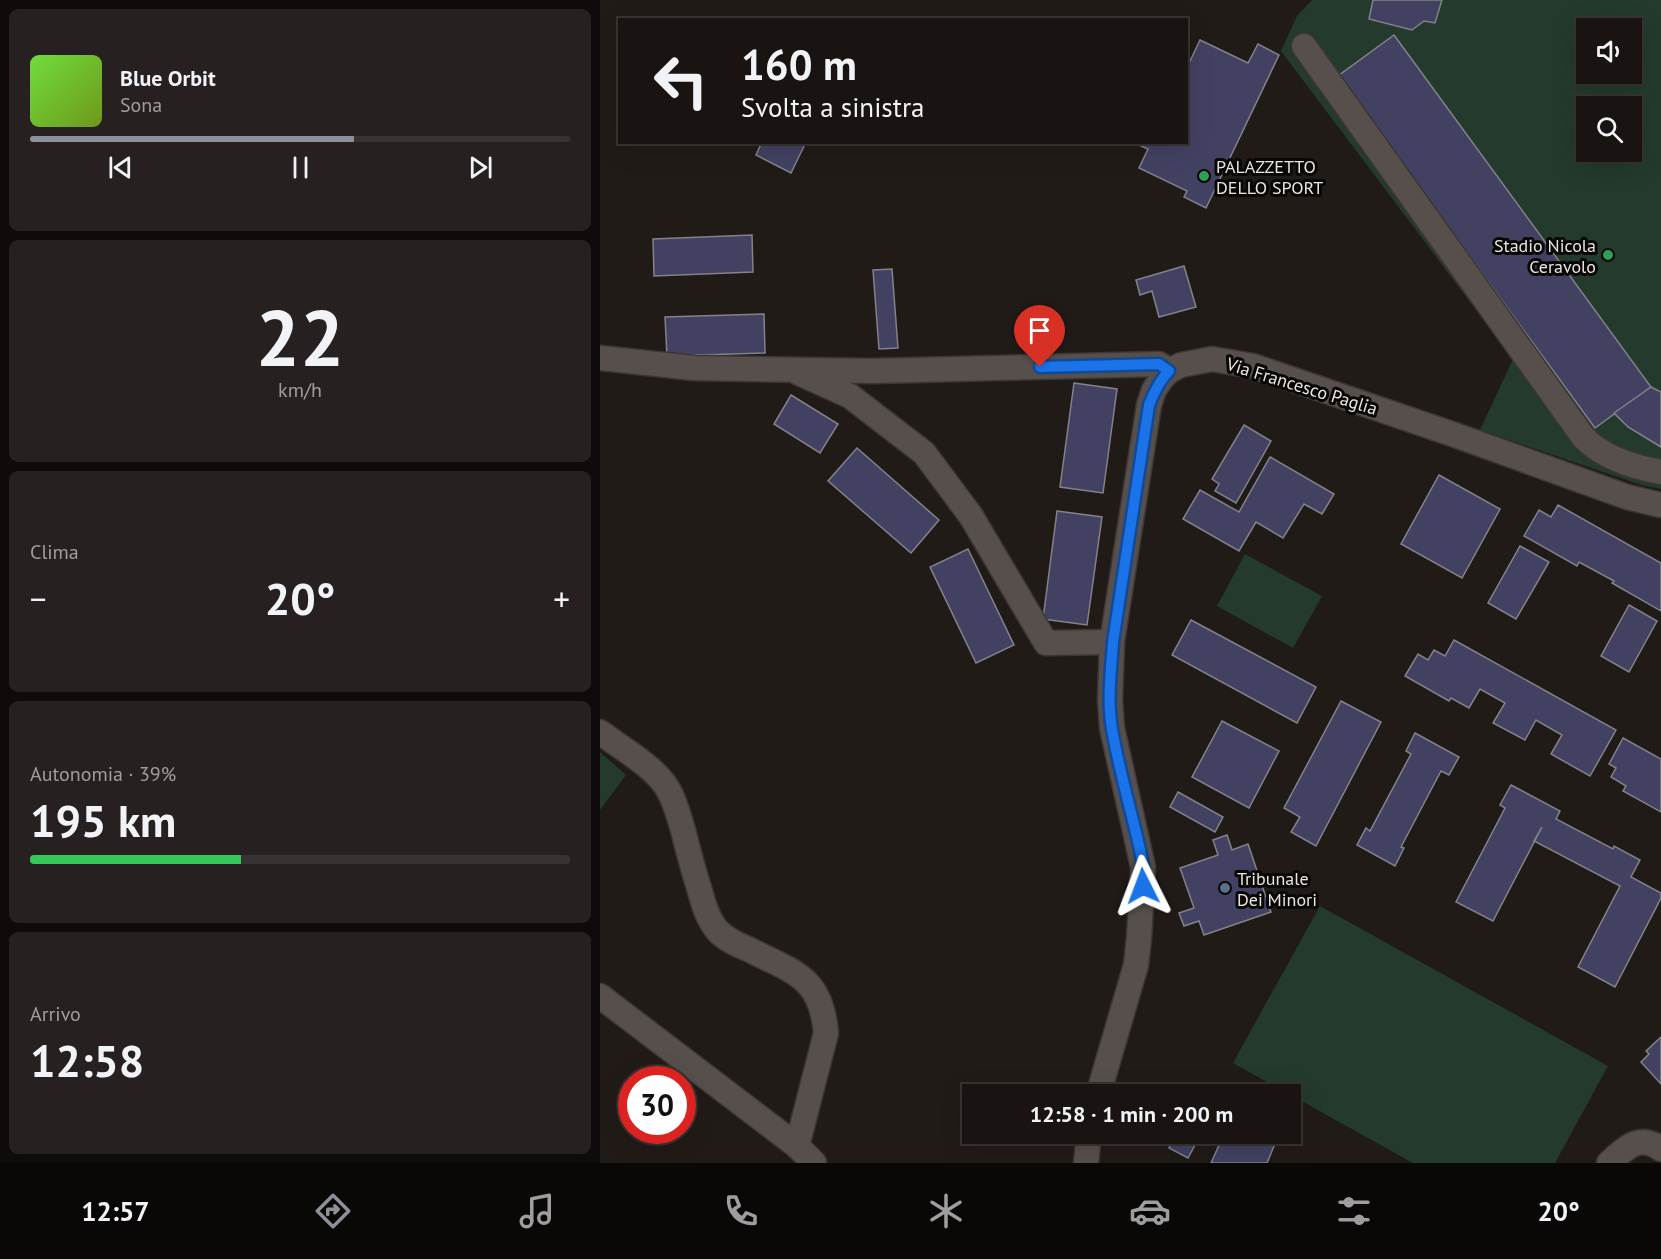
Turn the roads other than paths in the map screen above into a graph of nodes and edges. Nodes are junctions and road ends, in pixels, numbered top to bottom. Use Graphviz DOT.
graph roads {
  1 [pos="1304,46"];
  2 [pos="600,358"];
  3 [pos="791,369"];
  4 [pos="1169,371"];
  5 [pos="1661,472"];
  6 [pos="1661,505"];
  7 [pos="1113,642"];
  8 [pos="600,732"];
  9 [pos="600,996"];
  10 [pos="1101,1084"];
  11 [pos="1088,1144"];
  12 [pos="797,1146"];
  13 [pos="1661,1149"];
  14 [pos="814,1163"];
  15 [pos="1086,1163"];
  16 [pos="1610,1163"];
  1 -- 5 [label="street"];
  2 -- 3 [label="street"];
  3 -- 4 [label="street"];
  3 -- 7 [label="street"];
  4 -- 6 [label="street, Via Francesco Paglia"];
  4 -- 7 [label="street"];
  7 -- 10 [label="street"];
  8 -- 12 [label="street"];
  9 -- 12 [label="street"];
  11 -- 15 [label="street"];
  12 -- 14 [label="street"];
  13 -- 16 [label="street"];
}
